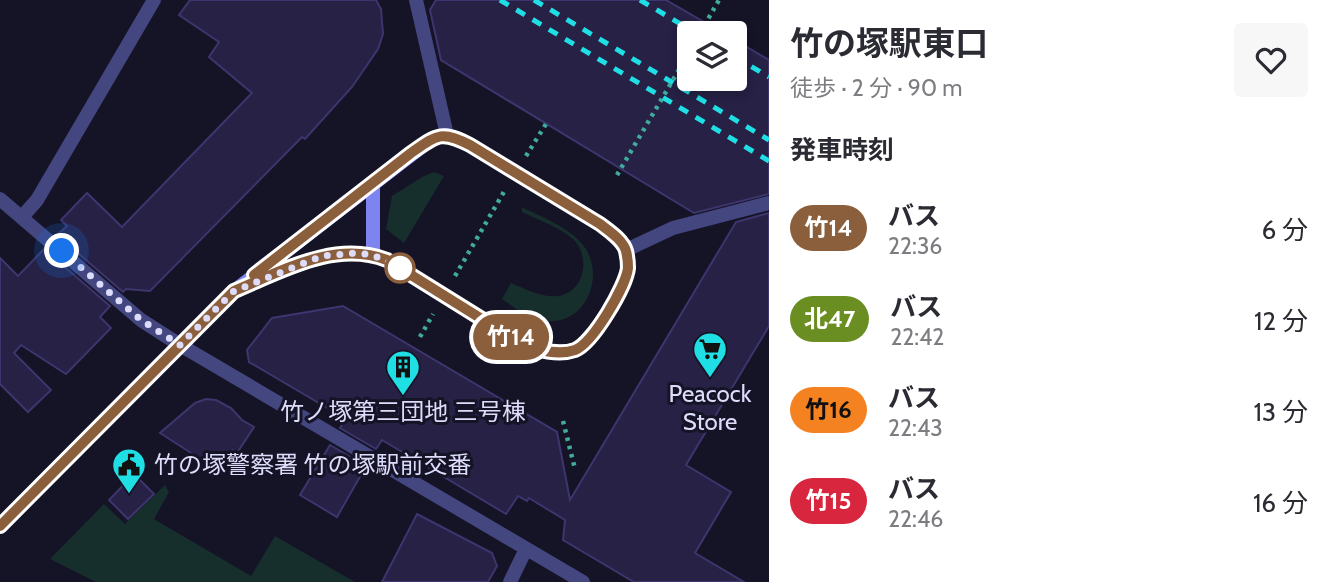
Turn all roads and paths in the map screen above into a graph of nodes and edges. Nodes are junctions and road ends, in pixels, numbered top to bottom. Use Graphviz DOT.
graph roads {
  1 [pos="154,0"];
  2 [pos="416,0"];
  3 [pos="719,0"];
  4 [pos="707,21"];
  5 [pos="677,73"];
  6 [pos="546,124"];
  7 [pos="447,135"];
  8 [pos="515,173"];
  9 [pos="617,175"];
  10 [pos="373,182"];
  11 [pos="0,199"];
  12 [pos="769,203"];
  13 [pos="22,217"];
  14 [pos="626,250"];
  15 [pos="373,255"];
  16 [pos="234,291"];
  17 [pos="444,295"];
  18 [pos="420,337"];
  19 [pos="180,345"];
  20 [pos="563,421"];
  21 [pos="575,469"];
  22 [pos="0,526"];
  23 [pos="526,549"];
  24 [pos="510,582"];
  25 [pos="583,582"];
  1 -- 13 [label="street"];
  2 -- 7 [label="street"];
  3 -- 4 [label="path"];
  5 -- 9 [label="path"];
  6 -- 8 [label="path"];
  7 -- 8 [label="street"];
  7 -- 10 [label="street"];
  8 -- 14 [label="street"];
  8 -- 17 [label="path"];
  10 -- 15 [label="street"];
  10 -- 16 [label="street"];
  11 -- 13 [label="street"];
  12 -- 14 [label="street"];
  13 -- 19 [label="street"];
  14 -- 17 [label="street"];
  15 -- 16 [label="street"];
  15 -- 17 [label="street"];
  16 -- 19 [label="street"];
  17 -- 18 [label="path"];
  19 -- 22 [label="street"];
  19 -- 23 [label="street"];
  20 -- 21 [label="path"];
  23 -- 24 [label="street"];
  23 -- 25 [label="street"];
}
